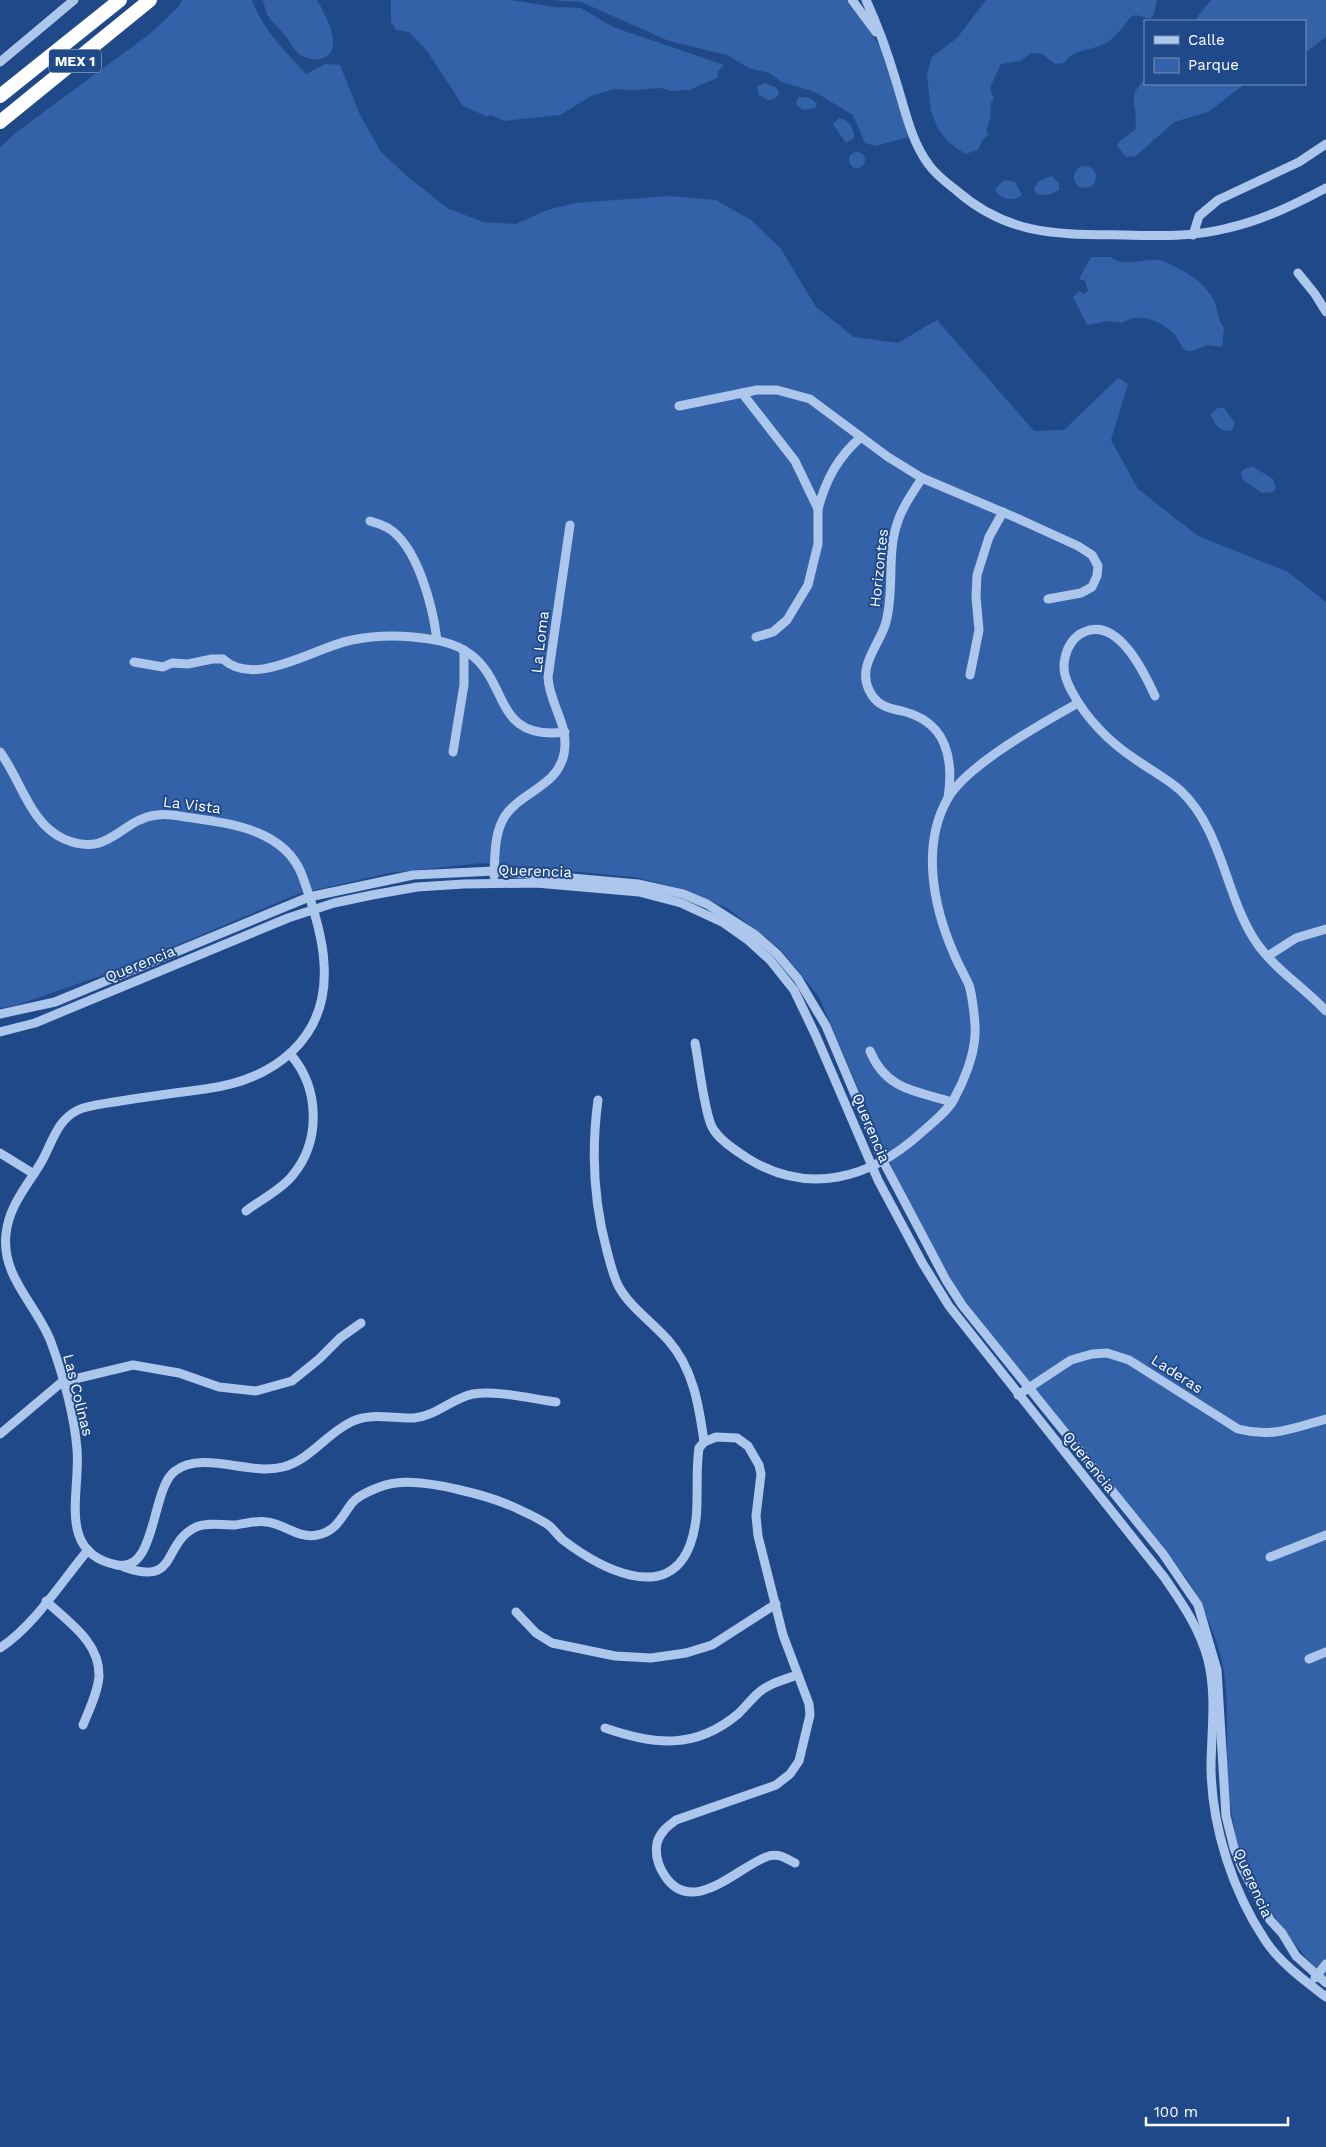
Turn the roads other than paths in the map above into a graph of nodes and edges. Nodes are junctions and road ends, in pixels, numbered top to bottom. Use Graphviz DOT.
graph roads {
  1 [pos="74,0"];
  2 [pos="120,0"];
  3 [pos="150,0"];
  4 [pos="852,0"];
  5 [pos="866,0"];
  6 [pos="880,38"];
  7 [pos="0,62"];
  8 [pos="0,96"];
  9 [pos="0,122"];
  10 [pos="1326,144"];
  11 [pos="1326,188"];
  12 [pos="1193,235"];
  13 [pos="1298,273"];
  14 [pos="1326,312"];
  15 [pos="742,393"];
  16 [pos="679,406"];
  17 [pos="862,437"];
  18 [pos="922,478"];
  19 [pos="818,509"];
  20 [pos="1003,512"];
  21 [pos="370,521"];
  22 [pos="570,524"];
  23 [pos="1048,599"];
  24 [pos="756,637"];
  25 [pos="437,640"];
  26 [pos="464,650"];
  27 [pos="134,662"];
  28 [pos="970,675"];
  29 [pos="1155,696"];
  30 [pos="1078,703"];
  31 [pos="565,732"];
  32 [pos="0,752"];
  33 [pos="453,752"];
  34 [pos="948,798"];
  35 [pos="494,871"];
  36 [pos="385,880"];
  37 [pos="493,883"];
  38 [pos="417,888"];
  39 [pos="308,897"];
  40 [pos="312,910"];
  41 [pos="1326,929"];
  42 [pos="1268,956"];
  43 [pos="131,971"];
  44 [pos="135,981"];
  45 [pos="1326,1012"];
  46 [pos="0,1014"];
  47 [pos="0,1032"];
  48 [pos="695,1043"];
  49 [pos="870,1051"];
  50 [pos="291,1055"];
  51 [pos="598,1100"];
  52 [pos="952,1102"];
  53 [pos="0,1153"];
  54 [pos="883,1161"];
  55 [pos="872,1166"];
  56 [pos="34,1174"];
  57 [pos="246,1211"];
  58 [pos="361,1323"];
  59 [pos="62,1382"];
  60 [pos="1030,1386"];
  61 [pos="1018,1395"];
  62 [pos="556,1402"];
  63 [pos="1326,1419"];
  64 [pos="0,1434"];
  65 [pos="704,1442"];
  66 [pos="1326,1535"];
  67 [pos="88,1550"];
  68 [pos="1270,1557"];
  69 [pos="124,1566"];
  70 [pos="46,1601"];
  71 [pos="776,1604"];
  72 [pos="516,1612"];
  73 [pos="0,1648"];
  74 [pos="1326,1652"];
  75 [pos="1309,1659"];
  76 [pos="1214,1671"];
  77 [pos="797,1675"];
  78 [pos="83,1725"];
  79 [pos="605,1728"];
  80 [pos="795,1862"];
  81 [pos="1326,1964"];
  82 [pos="1317,1975"];
  83 [pos="1326,1983"];
  84 [pos="1310,1984"];
  85 [pos="1326,1997"];
  1 -- 7 [label="street"];
  2 -- 8 [label="highway, MEX 1"];
  3 -- 9 [label="highway, MEX 1"];
  4 -- 6 [label="street"];
  5 -- 6 [label="street"];
  6 -- 12 [label="street"];
  10 -- 12 [label="street"];
  11 -- 12 [label="street"];
  13 -- 14 [label="street"];
  15 -- 16 [label="street"];
  15 -- 17 [label="street"];
  15 -- 19 [label="street"];
  17 -- 18 [label="street"];
  17 -- 19 [label="street"];
  18 -- 20 [label="street"];
  18 -- 34 [label="street, Horizontes"];
  19 -- 24 [label="street"];
  20 -- 23 [label="street"];
  20 -- 28 [label="street"];
  21 -- 25 [label="street"];
  22 -- 31 [label="street, La Loma"];
  25 -- 26 [label="street"];
  25 -- 27 [label="street"];
  26 -- 31 [label="street"];
  26 -- 33 [label="street"];
  29 -- 30 [label="street"];
  30 -- 34 [label="street"];
  30 -- 42 [label="street"];
  31 -- 35 [label="street, La Loma"];
  32 -- 39 [label="street, La Vista"];
  34 -- 52 [label="street"];
  35 -- 36 [label="street, Querencia"];
  35 -- 37 [label="street, La Loma"];
  35 -- 38 [label="street"];
  35 -- 54 [label="street, Querencia"];
  36 -- 39 [label="street, Querencia"];
  36 -- 40 [label="street"];
  37 -- 38 [label="street, Querencia"];
  37 -- 55 [label="street, Querencia"];
  38 -- 40 [label="street, Querencia"];
  39 -- 40 [label="street, Las Colinas"];
  39 -- 43 [label="street, Querencia"];
  40 -- 44 [label="street, Querencia"];
  40 -- 50 [label="street, Las Colinas"];
  41 -- 42 [label="street"];
  42 -- 45 [label="street"];
  43 -- 44 [label="street"];
  43 -- 46 [label="street, Querencia"];
  44 -- 47 [label="street, Querencia"];
  48 -- 55 [label="street"];
  49 -- 52 [label="street"];
  50 -- 56 [label="street, Las Colinas"];
  50 -- 57 [label="street"];
  51 -- 65 [label="street"];
  52 -- 54 [label="street"];
  53 -- 56 [label="street"];
  54 -- 55 [label="street"];
  54 -- 60 [label="street, Querencia"];
  55 -- 61 [label="street, Querencia"];
  56 -- 59 [label="street, Las Colinas"];
  58 -- 59 [label="street"];
  59 -- 64 [label="street"];
  59 -- 67 [label="street, Las Colinas"];
  60 -- 61 [label="street, Laderas"];
  60 -- 63 [label="street, Laderas"];
  60 -- 76 [label="street, Querencia"];
  61 -- 76 [label="street, Querencia"];
  62 -- 69 [label="street"];
  65 -- 69 [label="street"];
  65 -- 71 [label="street"];
  66 -- 68 [label="street"];
  67 -- 69 [label="street"];
  67 -- 70 [label="street"];
  70 -- 73 [label="street"];
  70 -- 78 [label="street"];
  71 -- 72 [label="street"];
  71 -- 77 [label="street"];
  74 -- 75 [label="street"];
  76 -- 82 [label="street, Querencia"];
  76 -- 84 [label="street, Querencia"];
  77 -- 79 [label="street"];
  77 -- 80 [label="street"];
  81 -- 82 [label="street"];
  82 -- 83 [label="street, Querencia"];
  82 -- 84 [label="street"];
  84 -- 85 [label="street, Querencia"];
}
